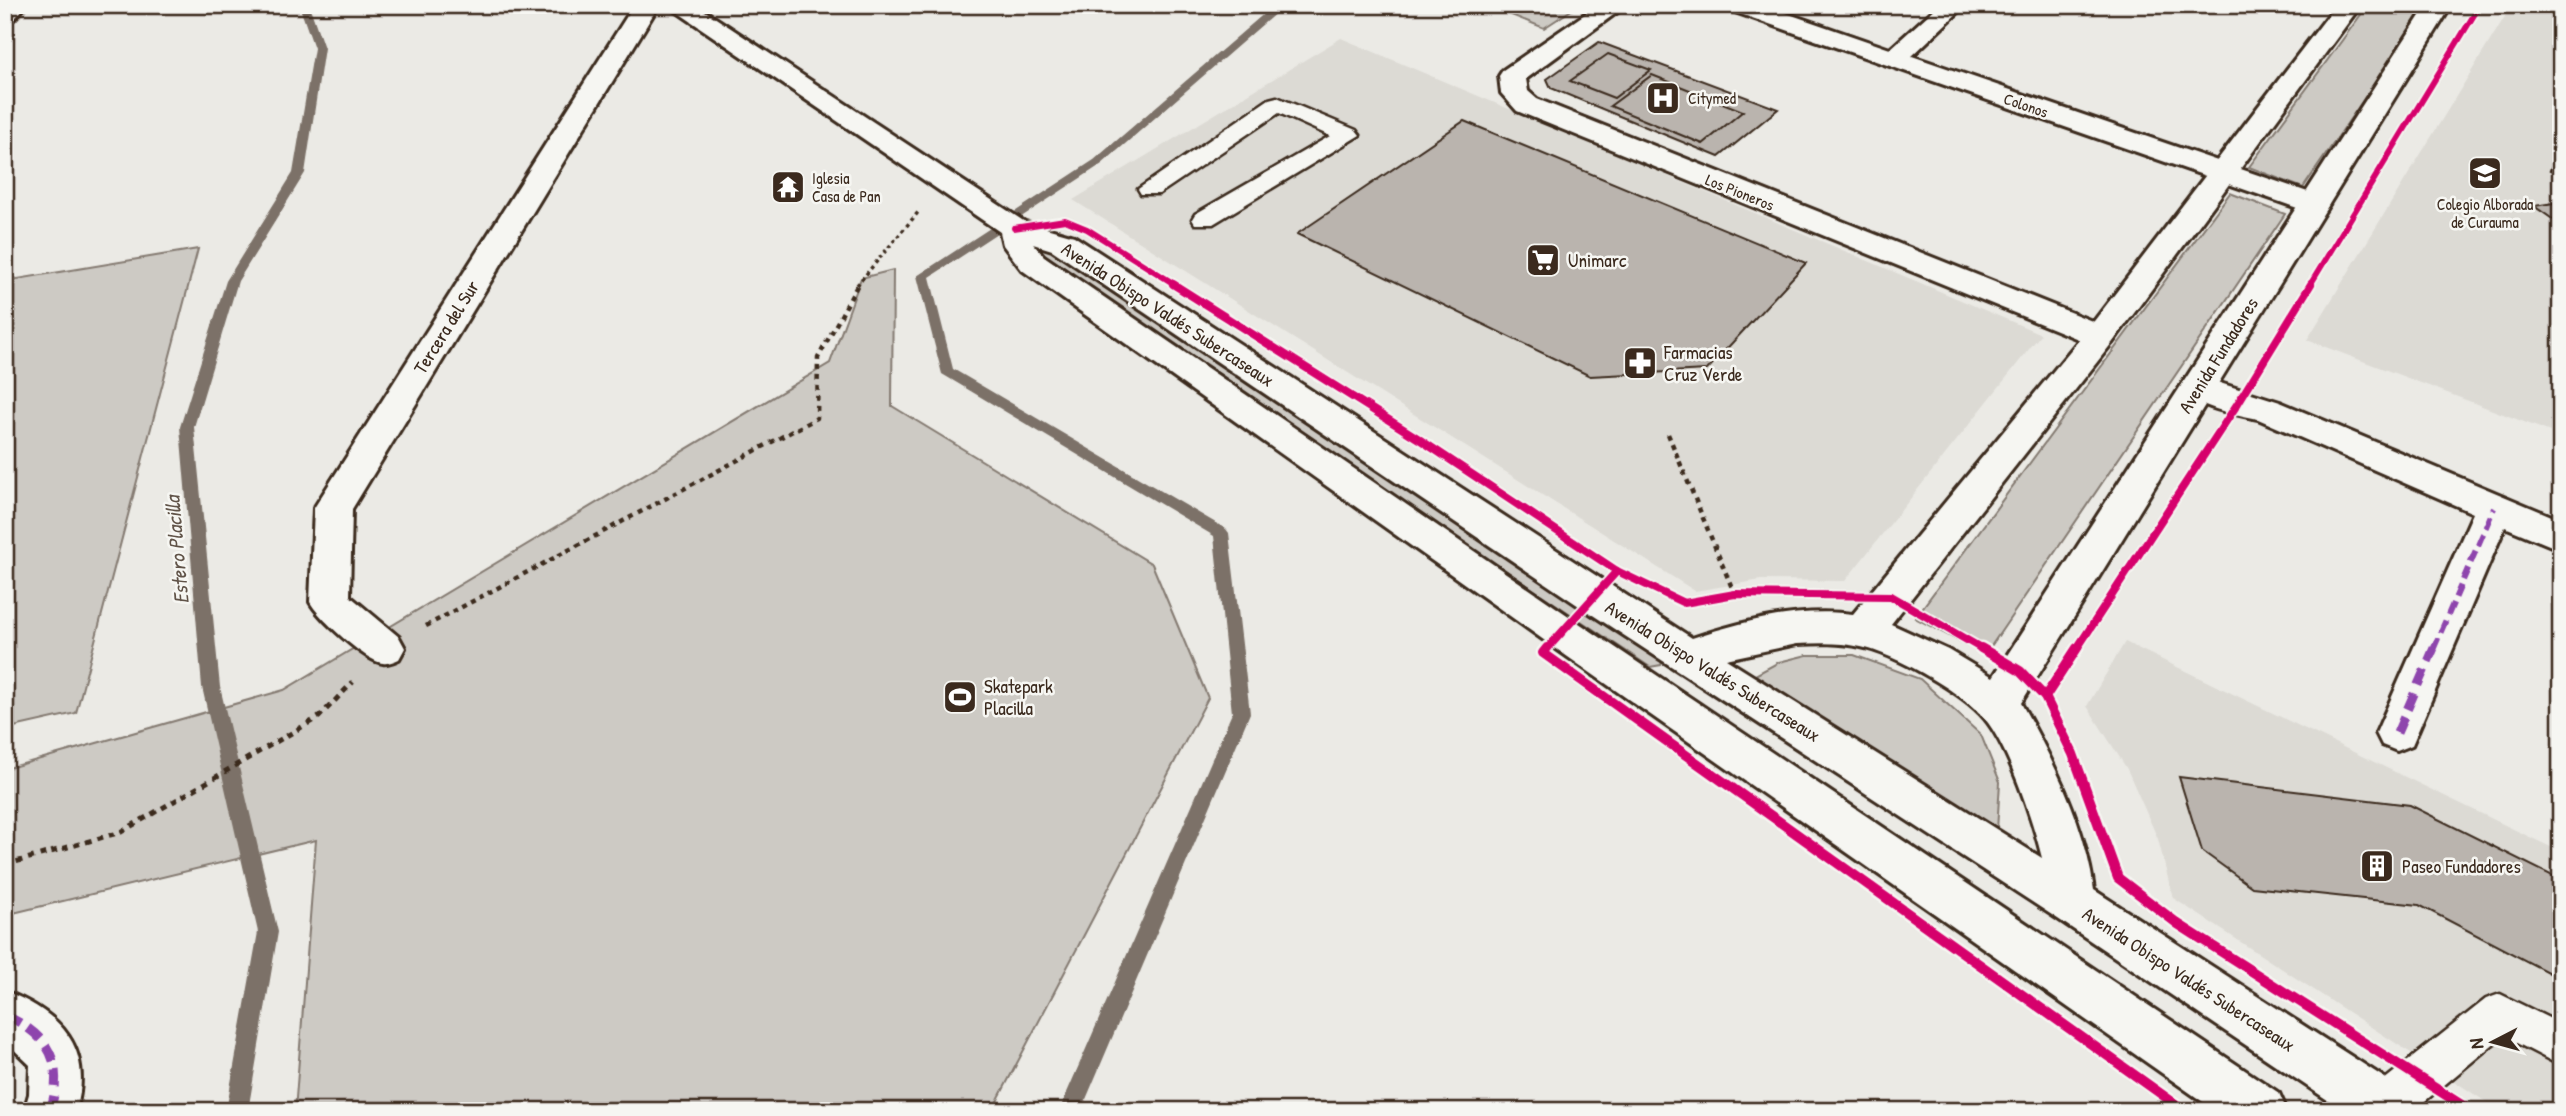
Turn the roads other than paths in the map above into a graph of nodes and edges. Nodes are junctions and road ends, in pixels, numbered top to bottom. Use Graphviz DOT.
graph roads {
  1 [pos="15,5"];
  2 [pos="647,5"];
  3 [pos="679,5"];
  4 [pos="1615,5"];
  5 [pos="1738,5"];
  6 [pos="1954,5"];
  7 [pos="2349,5"];
  8 [pos="2440,5"];
  9 [pos="5,14"];
  10 [pos="1894,60"];
  11 [pos="2225,174"];
  12 [pos="1150,189"];
  13 [pos="2314,204"];
  14 [pos="1204,219"];
  15 [pos="1014,228"];
  16 [pos="2100,337"];
  17 [pos="2197,387"];
  18 [pos="2494,508"];
  19 [pos="2561,536"];
  20 [pos="1863,631"];
  21 [pos="385,648"];
  22 [pos="1689,655"];
  23 [pos="1998,705"];
  24 [pos="2397,733"];
  25 [pos="2072,902"];
  26 [pos="5,1015"];
  27 [pos="2561,1046"];
  28 [pos="2387,1109"];
  29 [pos="50,1111"];
  30 [pos="2261,1111"];
  1 -- 9 [label="street"];
  2 -- 21 [label="street, Tercera del Sur"];
  3 -- 15 [label="street"];
  4 -- 16 [label="street, Los Pioneros"];
  5 -- 10 [label="street, Colonos"];
  6 -- 10 [label="street"];
  7 -- 11 [label="street"];
  8 -- 13 [label="street, Avenida Fundadores"];
  10 -- 11 [label="street, Colonos"];
  11 -- 13 [label="street, Colonos"];
  11 -- 16 [label="street"];
  12 -- 14 [label="lane"];
  13 -- 17 [label="street, Avenida Fundadores"];
  15 -- 22 [label="street, Avenida Obispo Valdés Subercaseaux"];
  15 -- 30 [label="street, Avenida Obispo Valdés Subercaseaux"];
  16 -- 20 [label="street"];
  17 -- 18 [label="street"];
  17 -- 23 [label="street, Avenida Fundadores"];
  18 -- 19 [label="street"];
  18 -- 24 [label="street"];
  20 -- 22 [label="street"];
  20 -- 23 [label="street"];
  22 -- 25 [label="street, Avenida Obispo Valdés Subercaseaux"];
  23 -- 25 [label="street"];
  25 -- 28 [label="street, Avenida Obispo Valdés Subercaseaux"];
  26 -- 29 [label="street"];
  27 -- 28 [label="lane"];
}
